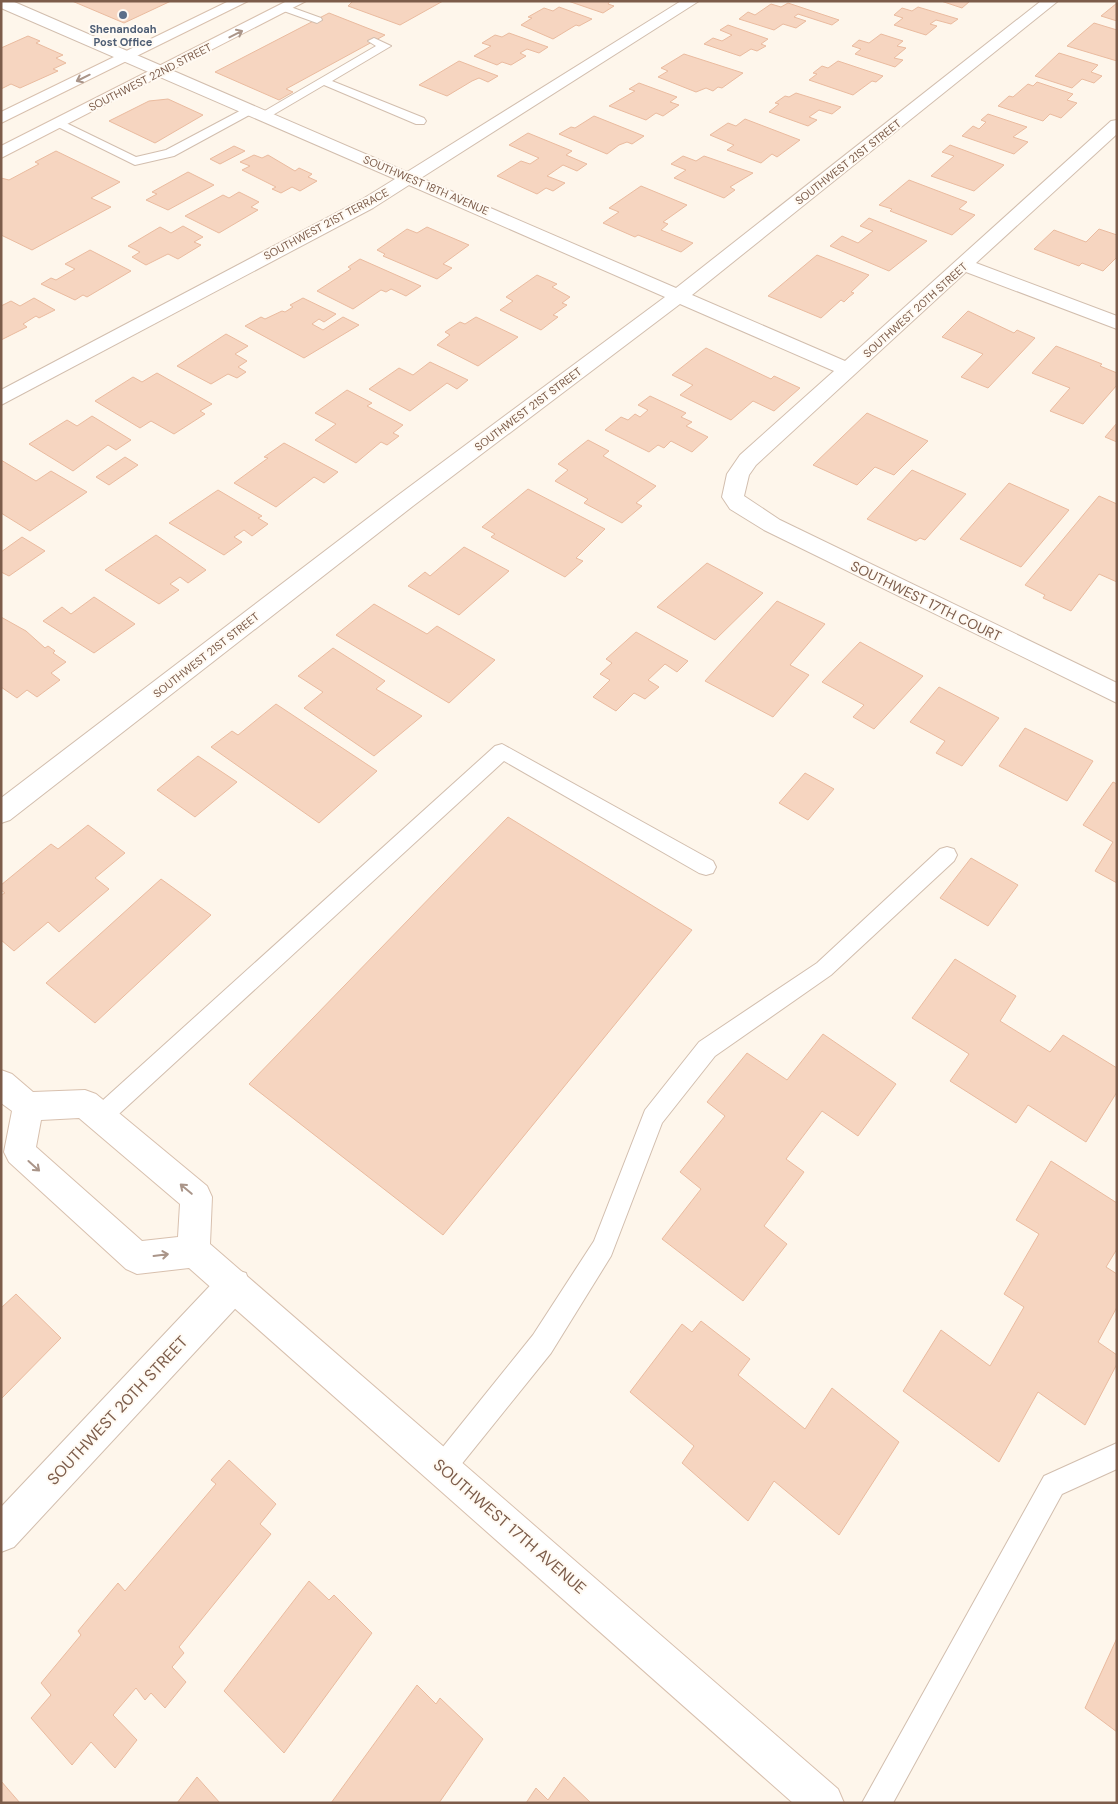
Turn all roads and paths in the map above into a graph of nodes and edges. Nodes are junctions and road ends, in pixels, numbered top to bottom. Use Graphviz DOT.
graph roads {
  1 [pos="241,1"];
  2 [pos="692,1"];
  3 [pos="1051,1"];
  4 [pos="1,2"];
  5 [pos="292,5"];
  6 [pos="317,20"];
  7 [pos="374,41"];
  8 [pos="127,57"];
  9 [pos="161,72"];
  10 [pos="323,81"];
  11 [pos="256,113"];
  12 [pos="1,118"];
  13 [pos="420,121"];
  14 [pos="58,124"];
  15 [pos="1117,125"];
  16 [pos="1,153"];
  17 [pos="410,178"];
  18 [pos="965,265"];
  19 [pos="679,295"];
  20 [pos="1117,323"];
  21 [pos="849,370"];
  22 [pos="1,399"];
  23 [pos="738,504"];
  24 [pos="1117,694"];
  25 [pos="1,813"];
  26 [pos="947,855"];
  27 [pos="706,867"];
  28 [pos="1,1084"];
  29 [pos="28,1106"];
  30 [pos="100,1117"];
  31 [pos="194,1251"];
  32 [pos="234,1285"];
  33 [pos="1117,1456"];
  34 [pos="443,1467"];
  35 [pos="1,1534"];
  36 [pos="820,1801"];
  37 [pos="878,1803"];
  1 -- 8 [label="street, SOUTHWEST 22ND STREET"];
  2 -- 17 [label="street, SOUTHWEST 21ST TERRACE"];
  3 -- 19 [label="street, SOUTHWEST 21ST STREET"];
  4 -- 8 [label="street, SOUTHWEST 18TH AVENUE"];
  5 -- 6 [label="lane"];
  9 -- 5 [label="street, SOUTHWEST 22ND STREET, one-way"];
  7 -- 10 [label="lane"];
  8 -- 9 [label="street, SOUTHWEST 18TH AVENUE"];
  8 -- 12 [label="street, SOUTHWEST 22ND STREET, one-way"];
  9 -- 11 [label="street, SOUTHWEST 18TH AVENUE"];
  9 -- 14 [label="street, SOUTHWEST 22ND STREET"];
  10 -- 11 [label="lane"];
  10 -- 13 [label="lane"];
  11 -- 14 [label="lane"];
  11 -- 17 [label="street, SOUTHWEST 18TH AVENUE"];
  14 -- 16 [label="street, SOUTHWEST 22ND STREET"];
  15 -- 18 [label="street, SOUTHWEST 20TH STREET"];
  17 -- 19 [label="street, SOUTHWEST 18TH AVENUE"];
  17 -- 22 [label="street, SOUTHWEST 21ST TERRACE"];
  18 -- 20 [label="street"];
  18 -- 21 [label="street, SOUTHWEST 20TH STREET"];
  19 -- 21 [label="street, SOUTHWEST 18TH AVENUE"];
  19 -- 25 [label="street, SOUTHWEST 21ST STREET"];
  21 -- 23 [label="street, SOUTHWEST 20TH STREET"];
  23 -- 24 [label="street, SOUTHWEST 17TH COURT"];
  26 -- 34 [label="lane"];
  27 -- 30 [label="lane"];
  28 -- 29 [label="street"];
  29 -- 30 [label="street"];
  29 -- 31 [label="street, one-way"];
  31 -- 30 [label="street, one-way"];
  31 -- 32 [label="street, SOUTHWEST 17TH AVENUE"];
  32 -- 34 [label="street, SOUTHWEST 17TH AVENUE"];
  32 -- 35 [label="street, SOUTHWEST 20TH STREET"];
  33 -- 37 [label="lane"];
  34 -- 36 [label="street, SOUTHWEST 17TH AVENUE"];
}
